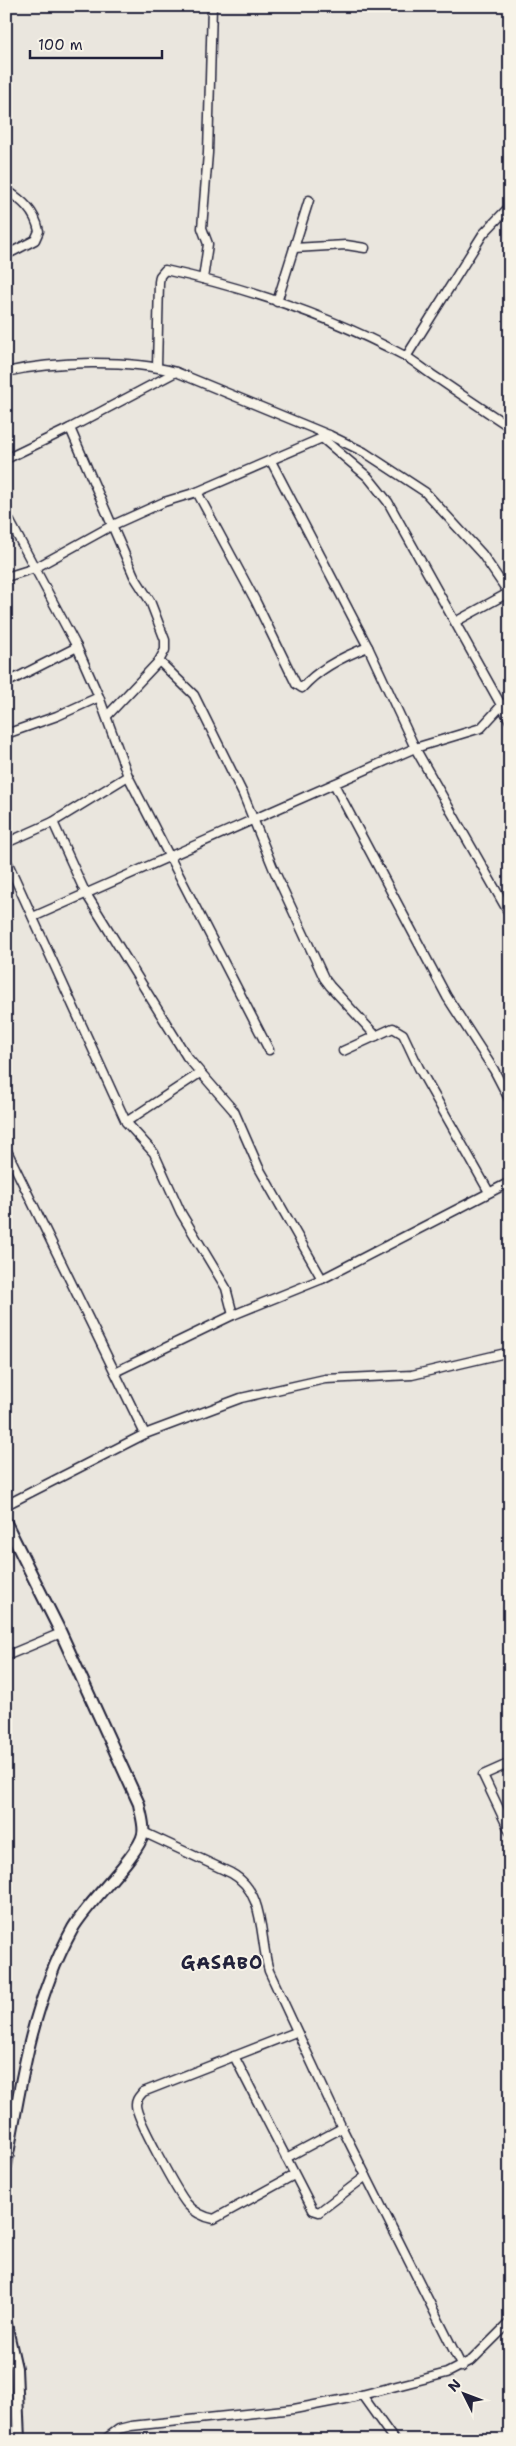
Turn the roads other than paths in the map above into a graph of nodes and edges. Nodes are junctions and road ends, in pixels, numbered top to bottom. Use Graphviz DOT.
graph roads {
  1 [pos="212,6"];
  2 [pos="6,190"];
  3 [pos="309,200"];
  4 [pos="510,206"];
  5 [pos="294,248"];
  6 [pos="365,248"];
  7 [pos="6,255"];
  8 [pos="203,278"];
  9 [pos="277,302"];
  10 [pos="406,357"];
  11 [pos="157,367"];
  12 [pos="6,372"];
  13 [pos="176,372"];
  14 [pos="510,427"];
  15 [pos="70,428"];
  16 [pos="326,436"];
  17 [pos="6,458"];
  18 [pos="271,461"];
  19 [pos="197,492"];
  20 [pos="6,514"];
  21 [pos="113,526"];
  22 [pos="35,568"];
  23 [pos="6,577"];
  24 [pos="509,593"];
  25 [pos="455,622"];
  26 [pos="368,647"];
  27 [pos="77,648"];
  28 [pos="159,661"];
  29 [pos="6,683"];
  30 [pos="99,696"];
  31 [pos="506,704"];
  32 [pos="106,716"];
  33 [pos="510,721"];
  34 [pos="6,734"];
  35 [pos="416,748"];
  36 [pos="128,776"];
  37 [pos="334,784"];
  38 [pos="253,820"];
  39 [pos="53,822"];
  40 [pos="6,843"];
  41 [pos="168,856"];
  42 [pos="6,859"];
  43 [pos="85,892"];
  44 [pos="510,915"];
  45 [pos="33,917"];
  46 [pos="376,1036"];
  47 [pos="269,1050"];
  48 [pos="343,1051"];
  49 [pos="200,1073"];
  50 [pos="510,1101"];
  51 [pos="126,1122"];
  52 [pos="6,1149"];
  53 [pos="510,1182"];
  54 [pos="489,1192"];
  55 [pos="322,1279"];
  56 [pos="233,1315"];
  57 [pos="510,1352"];
  58 [pos="115,1372"];
  59 [pos="145,1434"];
  60 [pos="6,1505"];
  61 [pos="6,1523"];
  62 [pos="62,1633"];
  63 [pos="6,1656"];
  64 [pos="510,1763"];
  65 [pos="144,1832"];
  66 [pos="510,1832"];
  67 [pos="296,2032"];
  68 [pos="234,2056"];
  69 [pos="342,2128"];
  70 [pos="286,2158"];
  71 [pos="6,2166"];
  72 [pos="294,2175"];
  73 [pos="366,2176"];
  74 [pos="510,2322"];
  75 [pos="6,2324"];
  76 [pos="462,2366"];
  77 [pos="362,2395"];
  78 [pos="19,2440"];
  79 [pos="104,2440"];
  80 [pos="394,2440"];
  1 -- 8 [label="street"];
  2 -- 7 [label="street"];
  3 -- 5 [label="street"];
  4 -- 10 [label="street"];
  5 -- 6 [label="street"];
  5 -- 9 [label="street"];
  8 -- 9 [label="street"];
  8 -- 11 [label="street"];
  9 -- 10 [label="street"];
  10 -- 14 [label="street"];
  11 -- 12 [label="street"];
  11 -- 13 [label="street"];
  13 -- 15 [label="street"];
  13 -- 16 [label="street"];
  15 -- 17 [label="street"];
  15 -- 21 [label="street"];
  16 -- 18 [label="street"];
  16 -- 24 [label="street"];
  16 -- 25 [label="street"];
  18 -- 19 [label="street"];
  18 -- 26 [label="street"];
  19 -- 21 [label="street"];
  19 -- 26 [label="street"];
  20 -- 22 [label="street"];
  21 -- 22 [label="street"];
  21 -- 28 [label="street"];
  22 -- 23 [label="street"];
  22 -- 27 [label="street"];
  24 -- 25 [label="street"];
  25 -- 31 [label="street"];
  26 -- 35 [label="street"];
  27 -- 29 [label="street"];
  27 -- 30 [label="street"];
  28 -- 32 [label="street"];
  28 -- 38 [label="street"];
  30 -- 32 [label="street"];
  30 -- 34 [label="street"];
  31 -- 33 [label="street"];
  31 -- 35 [label="street"];
  32 -- 36 [label="street"];
  35 -- 37 [label="street"];
  35 -- 44 [label="street"];
  36 -- 39 [label="street"];
  36 -- 41 [label="street"];
  37 -- 38 [label="street"];
  37 -- 50 [label="street"];
  38 -- 41 [label="street"];
  38 -- 46 [label="street"];
  39 -- 40 [label="street"];
  39 -- 43 [label="street"];
  41 -- 43 [label="street"];
  41 -- 47 [label="street"];
  42 -- 45 [label="street"];
  43 -- 45 [label="street"];
  43 -- 49 [label="street"];
  45 -- 51 [label="street"];
  46 -- 48 [label="street"];
  46 -- 54 [label="street"];
  49 -- 51 [label="street"];
  49 -- 55 [label="street"];
  51 -- 56 [label="street"];
  52 -- 58 [label="street"];
  53 -- 54 [label="street"];
  54 -- 55 [label="street"];
  55 -- 56 [label="street"];
  56 -- 58 [label="street"];
  57 -- 59 [label="street"];
  58 -- 59 [label="street"];
  59 -- 60 [label="street"];
  61 -- 62 [label="main road"];
  62 -- 63 [label="street"];
  62 -- 65 [label="main road"];
  64 -- 66 [label="street"];
  65 -- 67 [label="street"];
  65 -- 71 [label="main road"];
  67 -- 68 [label="street"];
  67 -- 69 [label="street"];
  68 -- 70 [label="street"];
  68 -- 72 [label="street"];
  69 -- 70 [label="street"];
  69 -- 73 [label="street"];
  70 -- 72 [label="street"];
  72 -- 73 [label="street"];
  73 -- 76 [label="street"];
  74 -- 76 [label="street"];
  75 -- 78 [label="main road"];
  76 -- 77 [label="street"];
  77 -- 79 [label="street"];
  77 -- 80 [label="street"];
}
